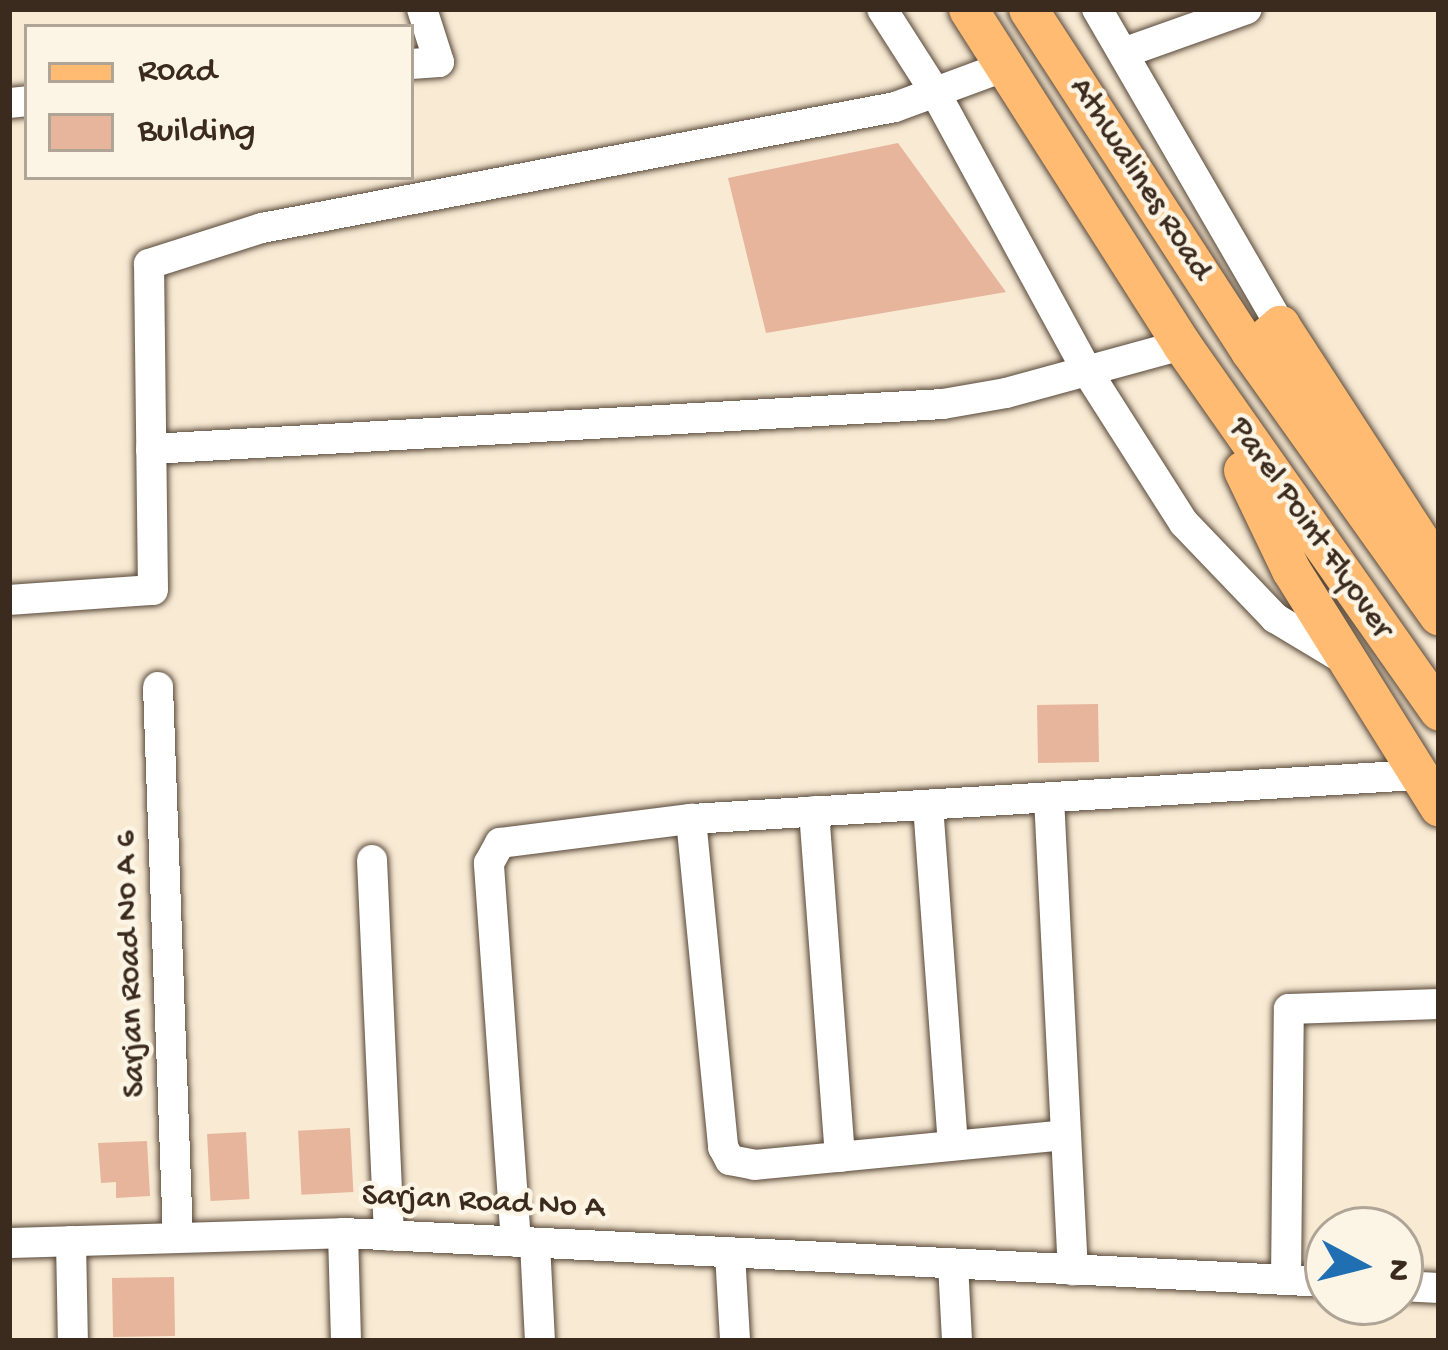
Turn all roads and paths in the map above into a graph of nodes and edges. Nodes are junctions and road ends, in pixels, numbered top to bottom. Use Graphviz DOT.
graph roads {
  1 [pos="422,9"];
  2 [pos="882,9"];
  3 [pos="968,9"];
  4 [pos="1028,9"];
  5 [pos="1097,9"];
  6 [pos="1247,9"];
  7 [pos="1126,52"];
  8 [pos="414,64"];
  9 [pos="1006,66"];
  10 [pos="935,92"];
  11 [pos="1280,325"];
  12 [pos="1182,345"];
  13 [pos="1250,351"];
  14 [pos="1088,371"];
  15 [pos="152,449"];
  16 [pos="1439,570"];
  17 [pos="9,600"];
  18 [pos="1439,616"];
  19 [pos="1346,661"];
  20 [pos="158,687"];
  21 [pos="1439,711"];
  22 [pos="1428,791"];
  23 [pos="1049,798"];
  24 [pos="928,805"];
  25 [pos="814,811"];
  26 [pos="691,819"];
  27 [pos="372,860"];
  28 [pos="1439,1004"];
  29 [pos="1066,1135"];
  30 [pos="953,1145"];
  31 [pos="840,1157"];
  32 [pos="343,1234"];
  33 [pos="389,1236"];
  34 [pos="178,1238"];
  35 [pos="70,1241"];
  36 [pos="9,1243"];
  37 [pos="525,1243"];
  38 [pos="730,1253"];
  39 [pos="953,1264"];
  40 [pos="1073,1270"];
  41 [pos="1286,1280"];
  42 [pos="1304,1281"];
  43 [pos="73,1341"];
  44 [pos="346,1341"];
  45 [pos="540,1341"];
  46 [pos="735,1341"];
  47 [pos="957,1341"];
  1 -- 8 [label="street"];
  2 -- 10 [label="street"];
  3 -- 9 [label="main road, Athwalines Road"];
  4 -- 13 [label="main road, Athwalines Road"];
  5 -- 7 [label="street"];
  6 -- 7 [label="street"];
  7 -- 11 [label="street"];
  9 -- 10 [label="street"];
  9 -- 12 [label="main road, Athwalines Road"];
  10 -- 14 [label="street"];
  10 -- 15 [label="street"];
  11 -- 13 [label="main road"];
  11 -- 16 [label="main road"];
  12 -- 14 [label="street"];
  12 -- 19 [label="main road"];
  12 -- 21 [label="main road, Parel Point Flyover"];
  13 -- 18 [label="main road, Parel Point Flyover"];
  14 -- 15 [label="street"];
  14 -- 19 [label="street"];
  15 -- 17 [label="street"];
  19 -- 22 [label="main road"];
  20 -- 34 [label="street, Sarjan Road No A 6"];
  22 -- 23 [label="street"];
  23 -- 24 [label="street"];
  23 -- 29 [label="street"];
  24 -- 25 [label="street"];
  24 -- 30 [label="street"];
  25 -- 26 [label="street"];
  25 -- 31 [label="street"];
  26 -- 31 [label="street"];
  26 -- 37 [label="street"];
  27 -- 33 [label="street"];
  28 -- 41 [label="street"];
  29 -- 30 [label="street"];
  29 -- 40 [label="street"];
  30 -- 31 [label="street"];
  32 -- 33 [label="street, Sarjan Road No A"];
  32 -- 34 [label="street, Sarjan Road No A"];
  32 -- 44 [label="street"];
  33 -- 37 [label="street, Sarjan Road No A"];
  34 -- 35 [label="street, Sarjan Road No A"];
  35 -- 36 [label="street, Sarjan Road No A"];
  35 -- 43 [label="street"];
  37 -- 38 [label="street, Sarjan Road No A"];
  37 -- 45 [label="street"];
  38 -- 39 [label="street, Sarjan Road No A"];
  38 -- 46 [label="street"];
  39 -- 40 [label="street, Sarjan Road No A"];
  39 -- 47 [label="street"];
  40 -- 41 [label="street, Sarjan Road No A"];
  41 -- 42 [label="street, Sarjan Road No A"];
}
